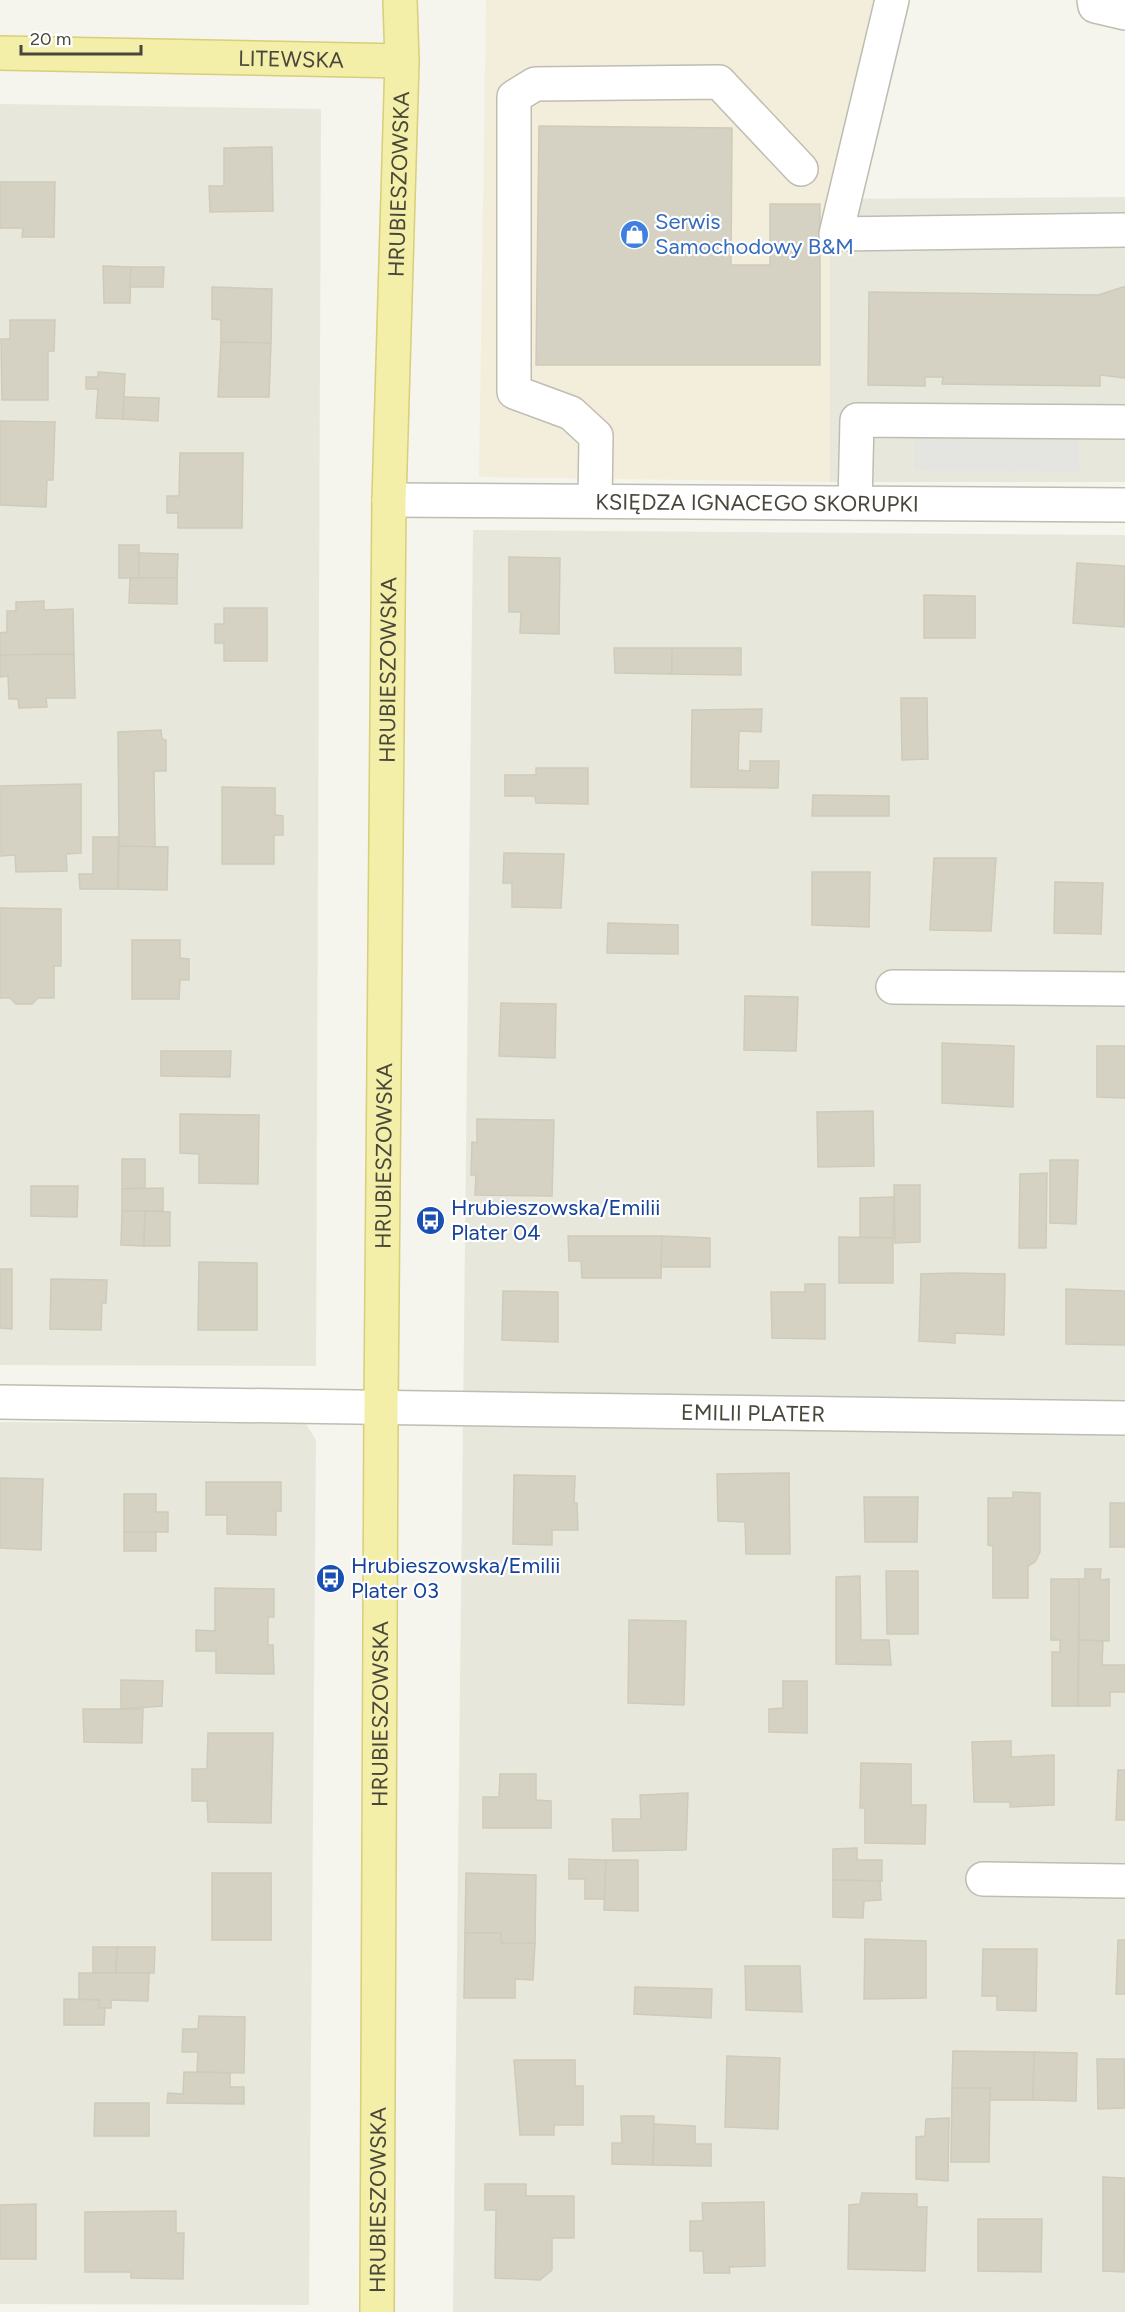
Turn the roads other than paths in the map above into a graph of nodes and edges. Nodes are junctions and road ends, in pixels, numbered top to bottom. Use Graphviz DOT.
graph roads {
  1 [pos="400,0"];
  2 [pos="892,0"];
  3 [pos="1094,0"];
  4 [pos="1125,13"];
  5 [pos="0,53"];
  6 [pos="402,61"];
  7 [pos="801,169"];
  8 [pos="1125,230"];
  9 [pos="1125,422"];
  10 [pos="389,500"];
  11 [pos="595,501"];
  12 [pos="855,502"];
  13 [pos="1125,505"];
  14 [pos="893,987"];
  15 [pos="1125,989"];
  16 [pos="0,1402"];
  17 [pos="381,1406"];
  18 [pos="1125,1418"];
  19 [pos="983,1879"];
  20 [pos="1125,1881"];
  21 [pos="377,2312"];
  1 -- 6 [label="main road, HRUBIESZOWSKA"];
  2 -- 8 [label="street"];
  3 -- 4 [label="street"];
  5 -- 6 [label="main road, LITEWSKA"];
  6 -- 10 [label="main road, HRUBIESZOWSKA"];
  7 -- 11 [label="street"];
  9 -- 12 [label="street"];
  10 -- 11 [label="street, KSIĘDZA IGNACEGO SKORUPKI"];
  10 -- 17 [label="main road, HRUBIESZOWSKA"];
  11 -- 12 [label="street, KSIĘDZA IGNACEGO SKORUPKI"];
  12 -- 13 [label="street, KSIĘDZA IGNACEGO SKORUPKI"];
  14 -- 15 [label="street"];
  16 -- 17 [label="street, EMILII PLATER"];
  17 -- 18 [label="street, EMILII PLATER"];
  17 -- 21 [label="main road, HRUBIESZOWSKA"];
  19 -- 20 [label="street"];
}
